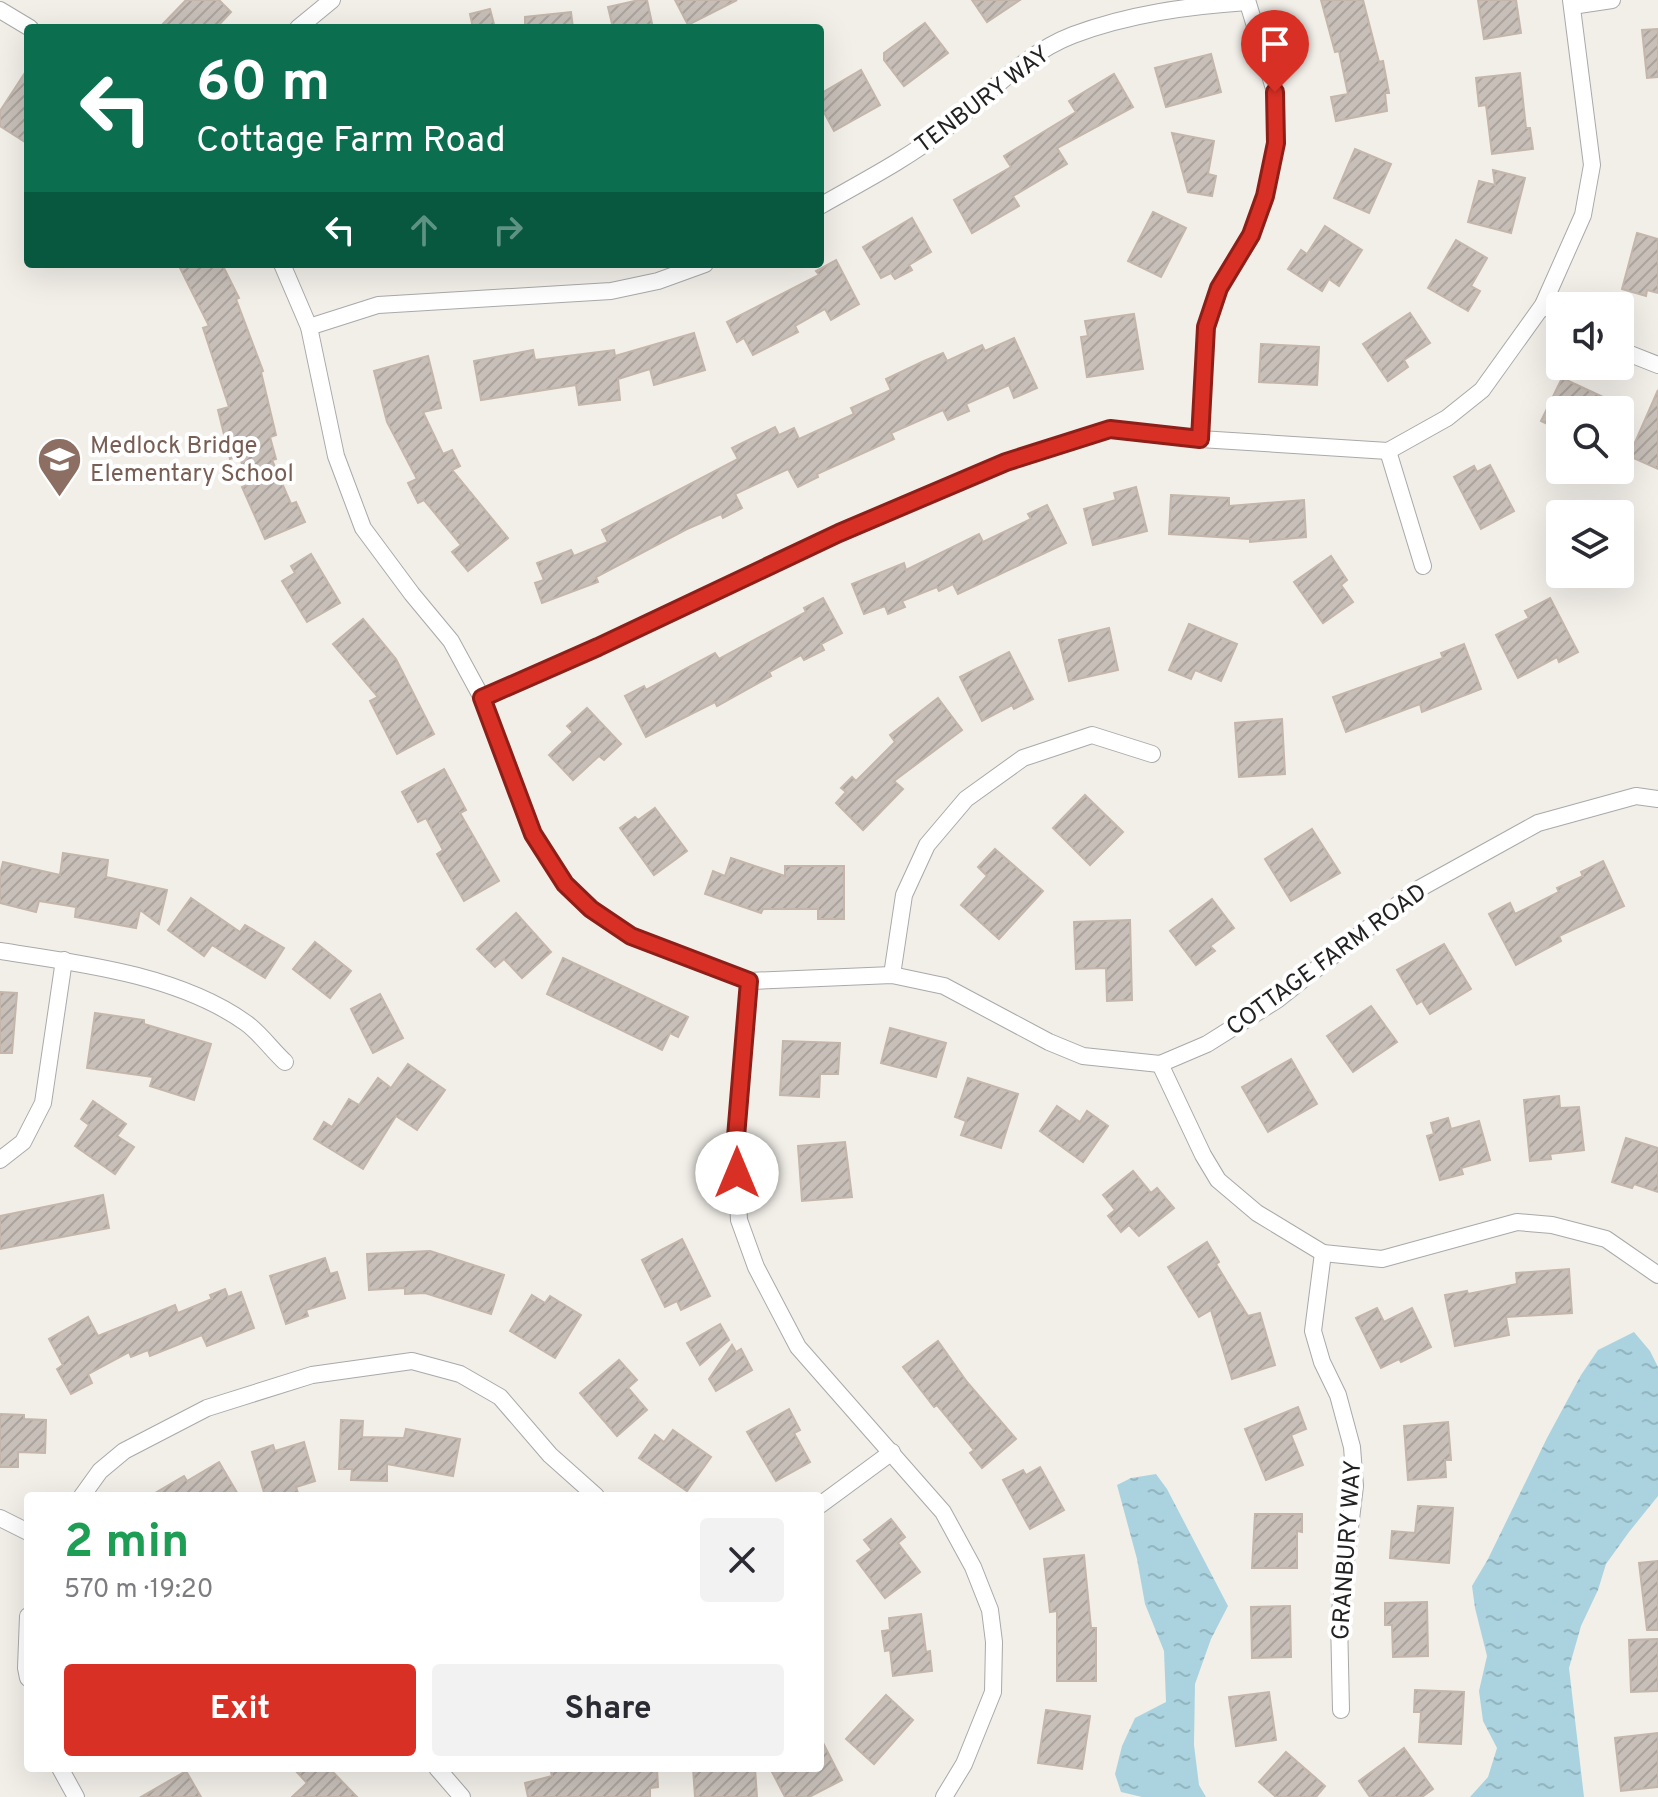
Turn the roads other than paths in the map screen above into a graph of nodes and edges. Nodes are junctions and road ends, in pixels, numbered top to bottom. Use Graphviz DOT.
graph roads {
  1 [pos="332,0"];
  2 [pos="1612,0"];
  3 [pos="1247,1"];
  4 [pos="1572,3"];
  5 [pos="0,10"];
  6 [pos="24,24"];
  7 [pos="303,24"];
  8 [pos="824,204"];
  9 [pos="284,268"];
  10 [pos="694,268"];
  11 [pos="1543,305"];
  12 [pos="1546,307"];
  13 [pos="309,327"];
  14 [pos="1634,356"];
  15 [pos="1658,365"];
  16 [pos="1200,439"];
  17 [pos="1388,451"];
  18 [pos="1423,566"];
  19 [pos="482,698"];
  20 [pos="1152,754"];
  21 [pos="1658,799"];
  22 [pos="0,951"];
  23 [pos="64,960"];
  24 [pos="892,975"];
  25 [pos="749,981"];
  26 [pos="285,1062"];
  27 [pos="1160,1064"];
  28 [pos="0,1160"];
  29 [pos="1323,1253"];
  30 [pos="1658,1275"];
  31 [pos="892,1452"];
  32 [pos="85,1492"];
  33 [pos="592,1492"];
  34 [pos="824,1502"];
  35 [pos="0,1518"];
  36 [pos="24,1530"];
  37 [pos="1341,1710"];
  38 [pos="62,1772"];
  39 [pos="440,1772"];
  40 [pos="76,1797"];
  41 [pos="462,1797"];
  42 [pos="944,1797"];
  1 -- 7 [label="street"];
  2 -- 4 [label="street"];
  3 -- 8 [label="street, TENBURY WAY"];
  3 -- 16 [label="street"];
  4 -- 11 [label="street"];
  5 -- 6 [label="street"];
  9 -- 13 [label="street, COTTAGE FARM ROAD"];
  10 -- 13 [label="street"];
  11 -- 12 [label="street"];
  11 -- 17 [label="street"];
  13 -- 19 [label="street, COTTAGE FARM ROAD"];
  14 -- 15 [label="street"];
  16 -- 17 [label="street"];
  16 -- 19 [label="street"];
  17 -- 18 [label="street"];
  19 -- 25 [label="street, COTTAGE FARM ROAD"];
  20 -- 24 [label="street"];
  21 -- 27 [label="street, COTTAGE FARM ROAD"];
  22 -- 23 [label="street"];
  23 -- 26 [label="street"];
  23 -- 28 [label="street"];
  24 -- 25 [label="street, COTTAGE FARM ROAD"];
  24 -- 27 [label="street, COTTAGE FARM ROAD"];
  25 -- 31 [label="street"];
  27 -- 29 [label="street"];
  29 -- 30 [label="street"];
  29 -- 37 [label="street, GRANBURY WAY"];
  31 -- 34 [label="street"];
  31 -- 42 [label="street"];
  32 -- 33 [label="street"];
  35 -- 36 [label="street"];
  38 -- 40 [label="street"];
  39 -- 41 [label="street"];
}
